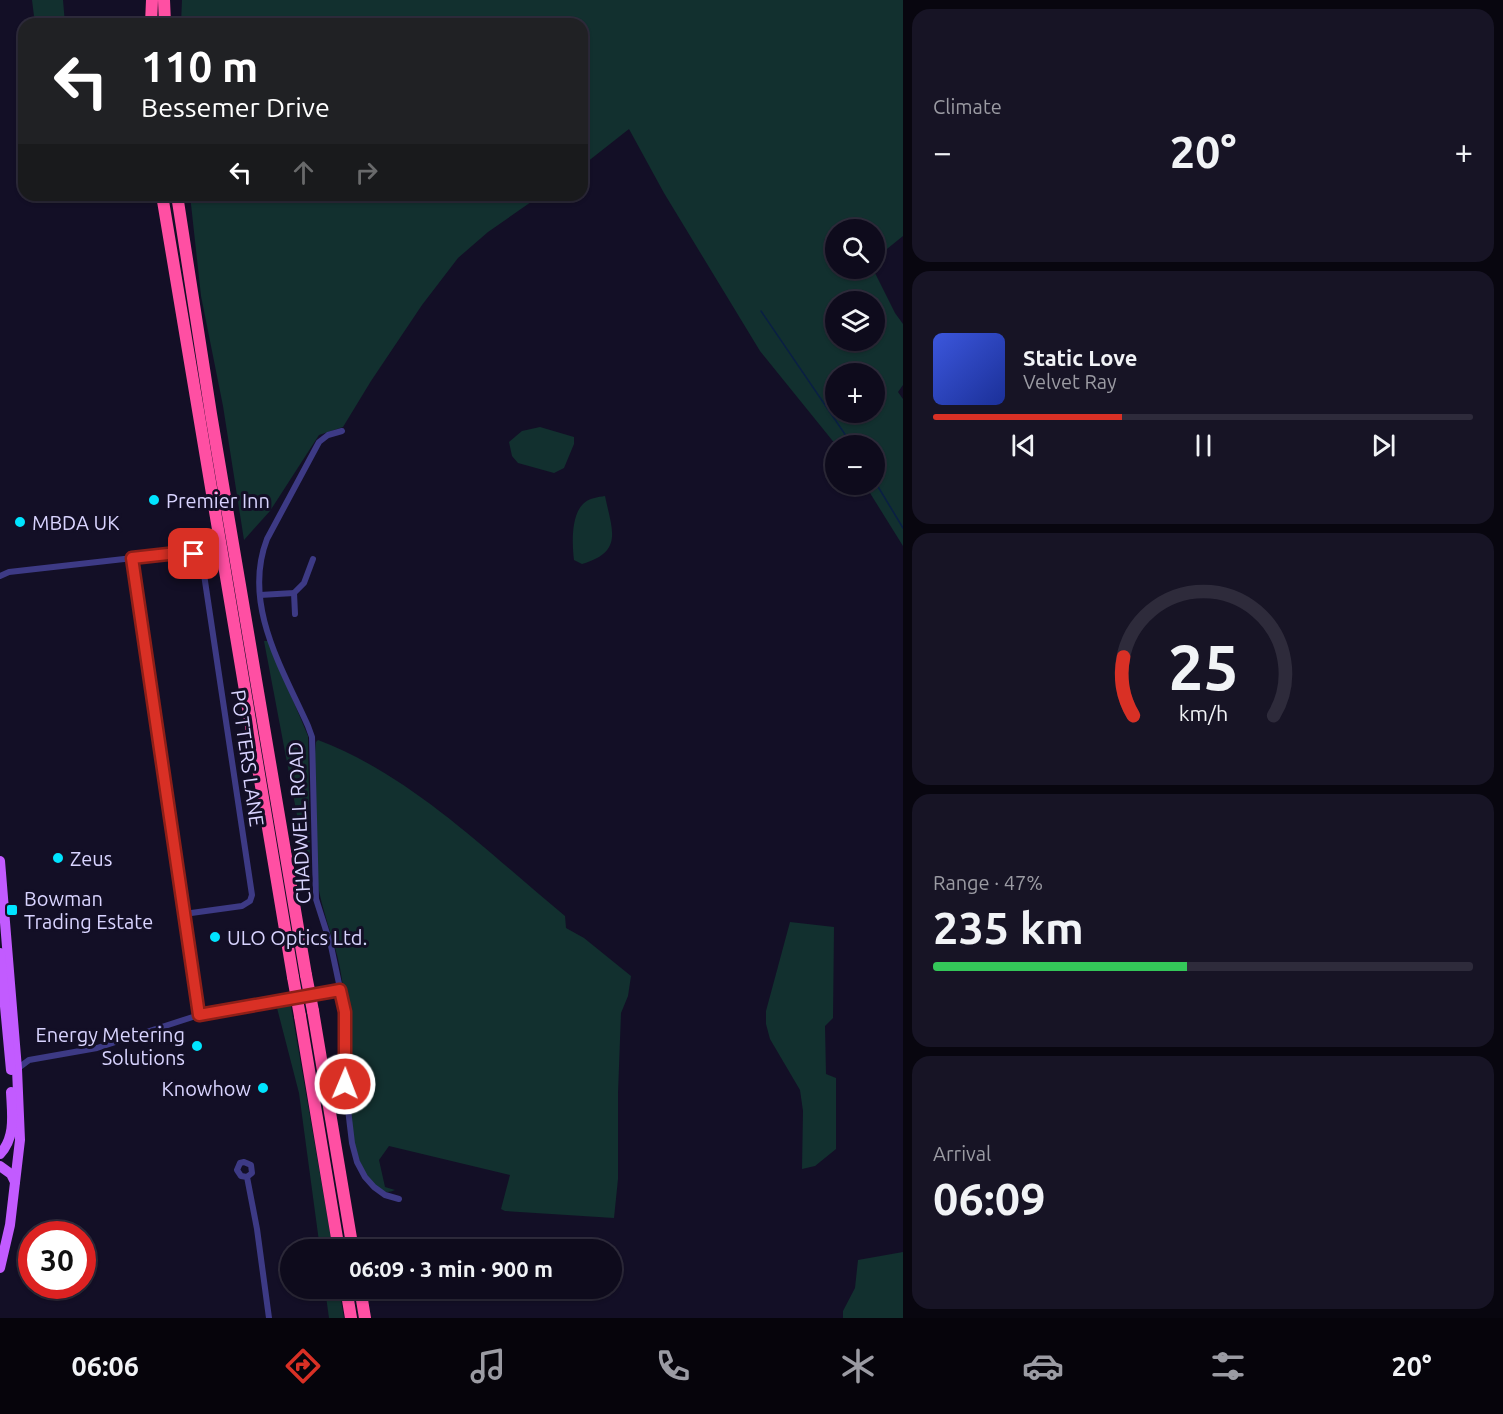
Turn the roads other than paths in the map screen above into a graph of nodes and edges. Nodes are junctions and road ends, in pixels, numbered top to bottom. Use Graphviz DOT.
graph roads {
  1 [pos="152,0"];
  2 [pos="164,0"];
  3 [pos="152,18"];
  4 [pos="165,18"];
  5 [pos="163,201"];
  6 [pos="178,201"];
  7 [pos="338,432"];
  8 [pos="132,558"];
  9 [pos="313,559"];
  10 [pos="0,568"];
  11 [pos="9,572"];
  12 [pos="0,576"];
  13 [pos="294,593"];
  14 [pos="260,594"];
  15 [pos="295,614"];
  16 [pos="0,861"];
  17 [pos="184,914"];
  18 [pos="0,953"];
  19 [pos="340,990"];
  20 [pos="199,1015"];
  21 [pos="3,1028"];
  22 [pos="8,1044"];
  23 [pos="29,1060"];
  24 [pos="17,1069"];
  25 [pos="0,1154"];
  26 [pos="0,1166"];
  27 [pos="247,1177"];
  28 [pos="15,1182"];
  29 [pos="399,1198"];
  30 [pos="10,1213"];
  31 [pos="0,1223"];
  32 [pos="337,1239"];
  33 [pos="351,1239"];
  34 [pos="0,1268"];
  35 [pos="348,1299"];
  36 [pos="362,1299"];
  37 [pos="269,1318"];
  38 [pos="351,1318"];
  39 [pos="365,1318"];
  1 -- 3 [label="highway"];
  2 -- 4 [label="highway"];
  5 -- 32 [label="highway, bridge"];
  6 -- 33 [label="highway, bridge"];
  7 -- 14 [label="street, CHADWELL ROAD"];
  8 -- 11 [label="street"];
  8 -- 17 [label="street"];
  8 -- 17 [label="street, POTTERS LANE"];
  9 -- 13 [label="street"];
  10 -- 11 [label="street"];
  11 -- 12 [label="street"];
  13 -- 14 [label="street"];
  13 -- 15 [label="street"];
  14 -- 19 [label="street, CHADWELL ROAD"];
  16 -- 22 [label="main road"];
  17 -- 20 [label="street"];
  18 -- 21 [label="main road"];
  19 -- 20 [label="street"];
  19 -- 29 [label="street, CHADWELL ROAD"];
  20 -- 23 [label="street"];
  21 -- 22 [label="main road"];
  22 -- 23 [label="street"];
  22 -- 24 [label="main road"];
  22 -- 25 [label="main road"];
  23 -- 24 [label="street"];
  24 -- 28 [label="main road"];
  26 -- 28 [label="main road"];
  27 -- 37 [label="street"];
  28 -- 30 [label="main road"];
  30 -- 31 [label="main road"];
  30 -- 34 [label="main road"];
  35 -- 38 [label="highway"];
  36 -- 39 [label="highway"];
}
